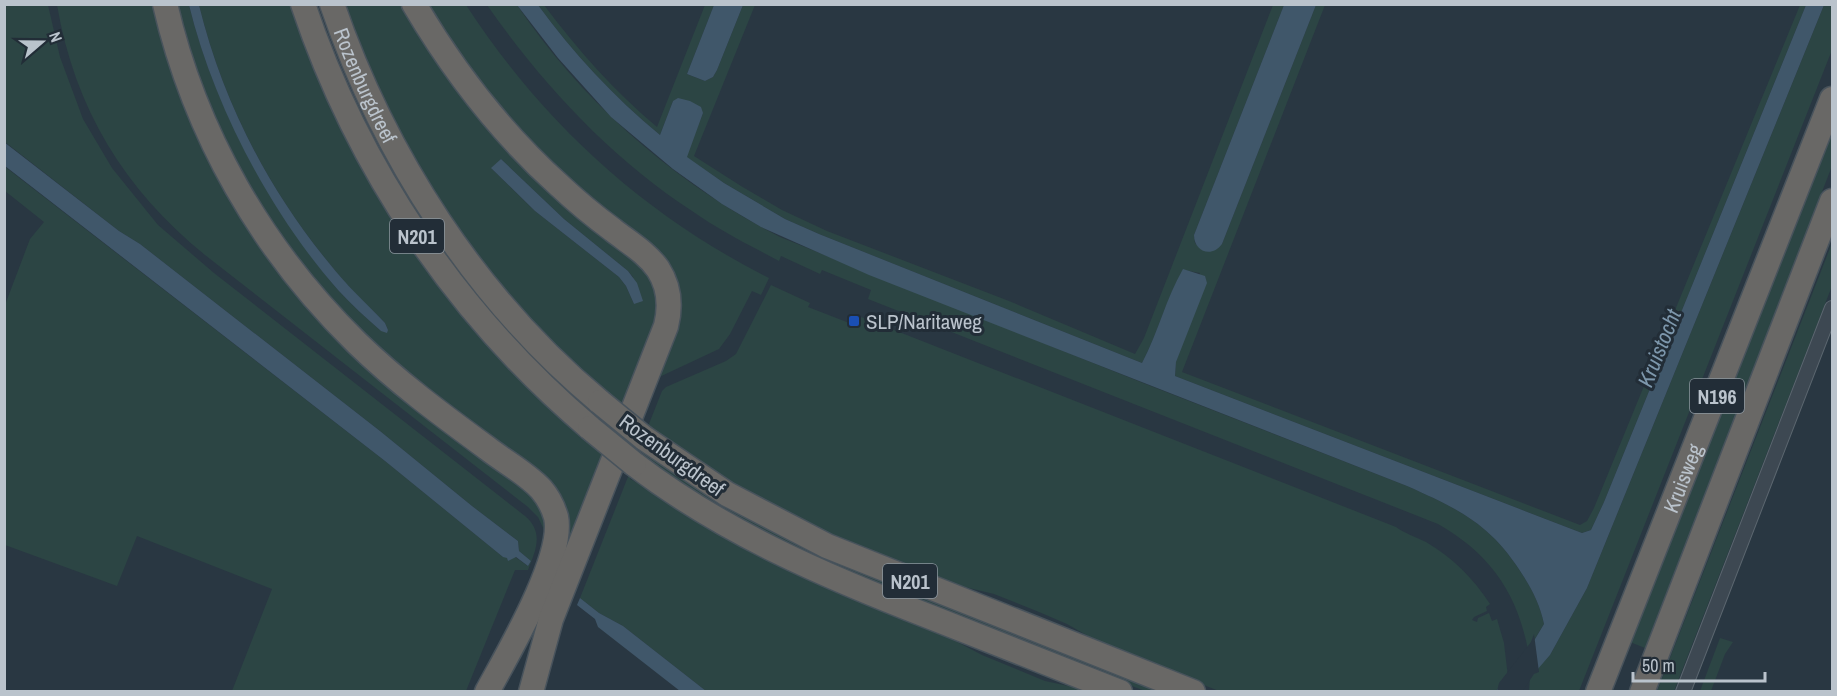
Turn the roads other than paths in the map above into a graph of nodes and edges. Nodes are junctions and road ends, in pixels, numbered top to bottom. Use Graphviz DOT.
graph roads {
  1 [pos="165,4"];
  2 [pos="303,4"];
  3 [pos="332,4"];
  4 [pos="414,4"];
  5 [pos="1833,99"];
  6 [pos="1833,201"];
  7 [pos="1833,308"];
  8 [pos="487,692"];
  9 [pos="531,692"];
  10 [pos="1120,692"];
  11 [pos="1192,692"];
  12 [pos="1598,692"];
  13 [pos="1641,692"];
  14 [pos="1683,692"];
  1 -- 8 [label="highway"];
  2 -- 10 [label="highway, Rozenburgdreef / N201, bridge"];
  3 -- 11 [label="highway, Rozenburgdreef / N201, bridge"];
  4 -- 9 [label="highway"];
  5 -- 12 [label="highway, Kruisweg / N196"];
  6 -- 13 [label="highway, Kruisweg / N196"];
  7 -- 14 [label="street"];
}
